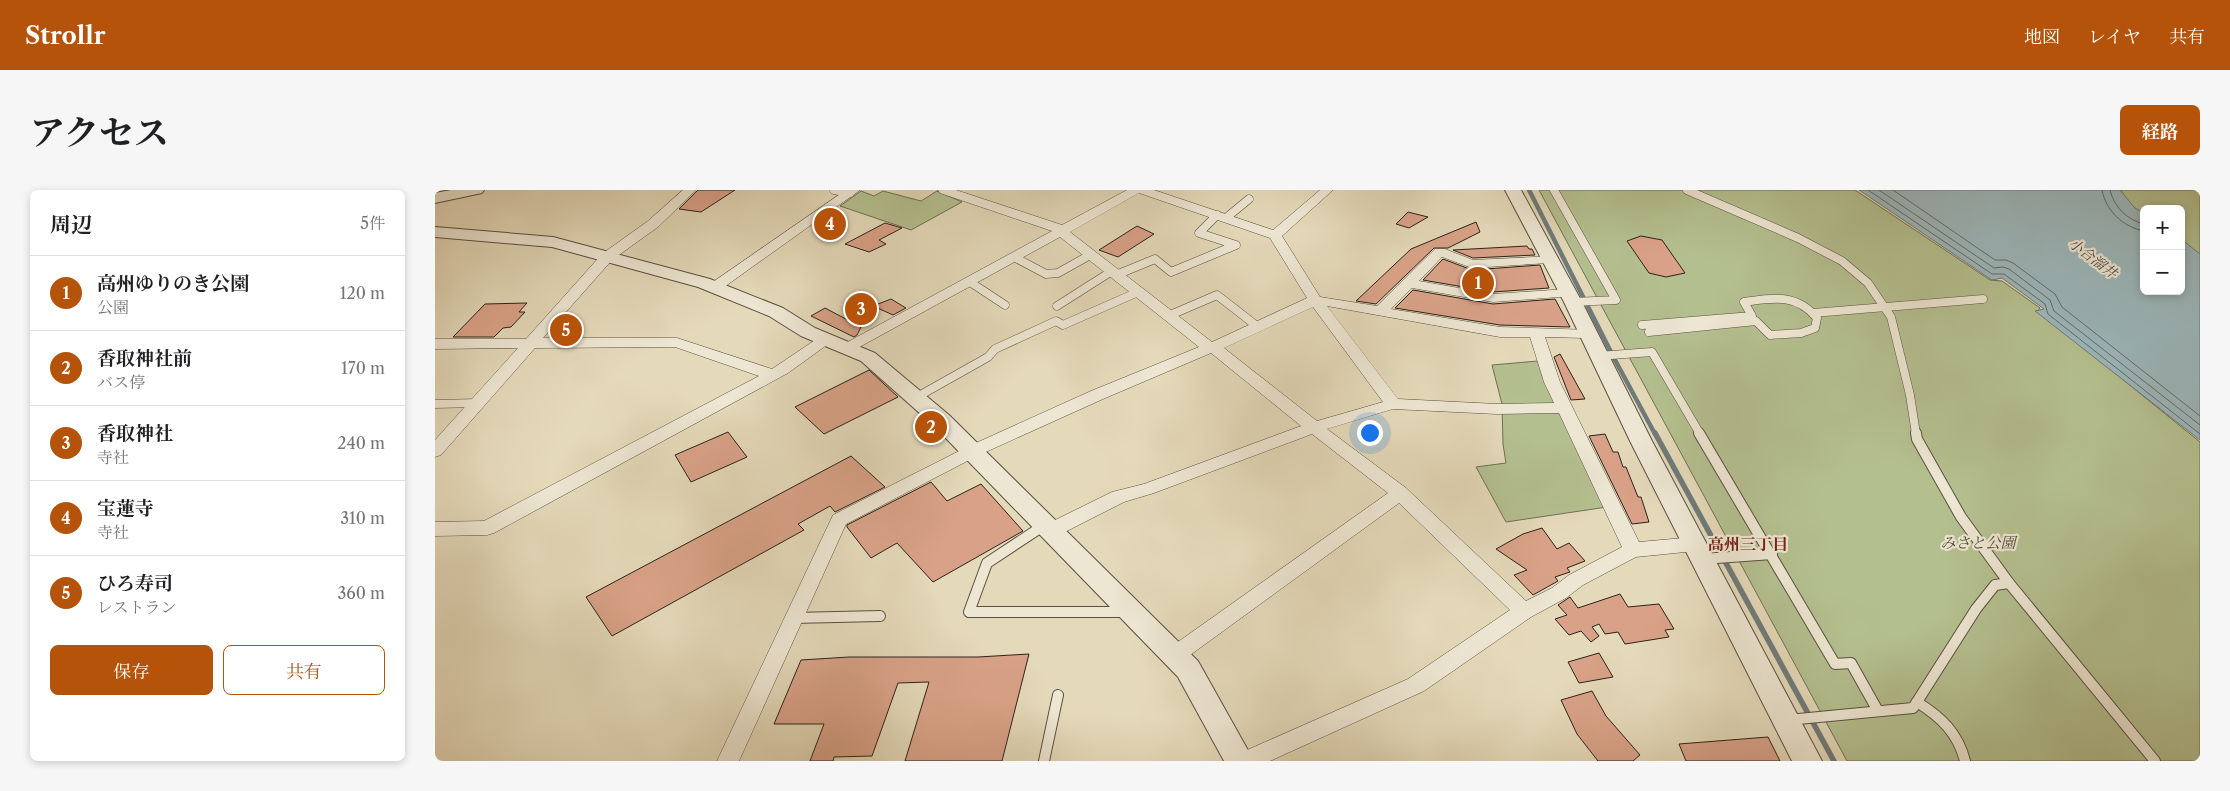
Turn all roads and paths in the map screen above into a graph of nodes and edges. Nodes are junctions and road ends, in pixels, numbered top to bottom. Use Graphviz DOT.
graph roads {
  1 [pos="476,190"];
  2 [pos="690,190"];
  3 [pos="834,190"];
  4 [pos="944,190"];
  5 [pos="1135,190"];
  6 [pos="1142,190"];
  7 [pos="1327,190"];
  8 [pos="1513,190"];
  9 [pos="1554,190"];
  10 [pos="1687,190"];
  11 [pos="852,192"];
  12 [pos="435,198"];
  13 [pos="1249,199"];
  14 [pos="1222,217"];
  15 [pos="1062,230"];
  16 [pos="435,232"];
  17 [pos="1275,235"];
  18 [pos="1091,255"];
  19 [pos="607,257"];
  20 [pos="1014,257"];
  21 [pos="1549,259"];
  22 [pos="1114,273"];
  23 [pos="969,282"];
  24 [pos="1409,283"];
  25 [pos="715,287"];
  26 [pos="1138,292"];
  27 [pos="1570,298"];
  28 [pos="1315,300"];
  29 [pos="1983,300"];
  30 [pos="1005,305"];
  31 [pos="1057,306"];
  32 [pos="1885,306"];
  33 [pos="1381,311"];
  34 [pos="1813,313"];
  35 [pos="1168,316"];
  36 [pos="1642,325"];
  37 [pos="1258,327"];
  38 [pos="1649,332"];
  39 [pos="1586,333"];
  40 [pos="1537,334"];
  41 [pos="826,339"];
  42 [pos="532,343"];
  43 [pos="435,344"];
  44 [pos="849,347"];
  45 [pos="1211,348"];
  46 [pos="1598,356"];
  47 [pos="773,375"];
  48 [pos="917,397"];
  49 [pos="478,403"];
  50 [pos="435,404"];
  51 [pos="1393,404"];
  52 [pos="1564,408"];
  53 [pos="1314,427"];
  54 [pos="435,451"];
  55 [pos="973,451"];
  56 [pos="1400,493"];
  57 [pos="1049,527"];
  58 [pos="435,530"];
  59 [pos="1633,550"];
  60 [pos="1699,552"];
  61 [pos="1772,554"];
  62 [pos="2009,583"];
  63 [pos="1524,611"];
  64 [pos="1133,612"];
  65 [pos="880,616"];
  66 [pos="793,618"];
  67 [pos="1175,655"];
  68 [pos="1058,694"];
  69 [pos="1917,702"];
  70 [pos="1878,711"];
  71 [pos="1786,720"];
  72 [pos="728,761"];
  73 [pos="1044,761"];
  74 [pos="1239,761"];
  75 [pos="1246,761"];
  76 [pos="1807,761"];
  77 [pos="1965,761"];
  78 [pos="2155,761"];
  1 -- 12 [label="street"];
  2 -- 19 [label="street"];
  3 -- 11 [label="lane"];
  4 -- 15 [label="street"];
  5 -- 15 [label="street"];
  6 -- 14 [label="street"];
  7 -- 17 [label="street"];
  8 -- 21 [label="street"];
  9 -- 27 [label="lane"];
  10 -- 32 [label="lane"];
  11 -- 25 [label="street"];
  13 -- 14 [label="lane"];
  14 -- 17 [label="street"];
  14 -- 22 [label="lane"];
  15 -- 18 [label="street"];
  15 -- 20 [label="street"];
  16 -- 19 [label="street"];
  17 -- 28 [label="street"];
  18 -- 20 [label="lane"];
  18 -- 22 [label="street"];
  19 -- 25 [label="street"];
  19 -- 42 [label="street"];
  20 -- 23 [label="street"];
  21 -- 24 [label="street"];
  21 -- 27 [label="street"];
  22 -- 26 [label="street"];
  22 -- 31 [label="lane"];
  23 -- 30 [label="lane"];
  23 -- 44 [label="street"];
  24 -- 27 [label="street"];
  24 -- 33 [label="street"];
  25 -- 41 [label="street"];
  26 -- 35 [label="street"];
  26 -- 48 [label="lane"];
  27 -- 39 [label="street"];
  28 -- 33 [label="street"];
  28 -- 37 [label="street"];
  28 -- 51 [label="street"];
  29 -- 32 [label="lane"];
  32 -- 34 [label="lane"];
  32 -- 62 [label="lane"];
  33 -- 40 [label="street"];
  34 -- 36 [label="lane"];
  34 -- 38 [label="lane"];
  35 -- 37 [label="lane"];
  35 -- 45 [label="street"];
  37 -- 45 [label="street"];
  39 -- 40 [label="street"];
  39 -- 46 [label="street"];
  40 -- 52 [label="street"];
  41 -- 44 [label="street"];
  41 -- 47 [label="street"];
  42 -- 43 [label="street"];
  42 -- 47 [label="street"];
  42 -- 49 [label="street"];
  44 -- 48 [label="street"];
  45 -- 53 [label="street"];
  45 -- 55 [label="street"];
  46 -- 60 [label="street"];
  46 -- 61 [label="lane"];
  47 -- 58 [label="street"];
  48 -- 55 [label="street"];
  49 -- 50 [label="lane"];
  49 -- 54 [label="street"];
  51 -- 52 [label="street"];
  51 -- 53 [label="street"];
  52 -- 59 [label="street"];
  53 -- 56 [label="street"];
  53 -- 57 [label="street"];
  55 -- 57 [label="street"];
  55 -- 66 [label="street"];
  56 -- 63 [label="street"];
  56 -- 67 [label="street"];
  57 -- 64 [label="street"];
  57 -- 64 [label="lane"];
  59 -- 60 [label="street"];
  59 -- 63 [label="street"];
  60 -- 61 [label="lane"];
  60 -- 71 [label="street"];
  61 -- 70 [label="lane"];
  62 -- 69 [label="lane"];
  62 -- 78 [label="lane"];
  63 -- 75 [label="street"];
  64 -- 67 [label="street"];
  65 -- 66 [label="lane"];
  66 -- 72 [label="street"];
  67 -- 74 [label="street"];
  68 -- 73 [label="lane"];
  69 -- 70 [label="lane"];
  69 -- 77 [label="lane"];
  70 -- 71 [label="lane"];
  71 -- 76 [label="street"];
}
